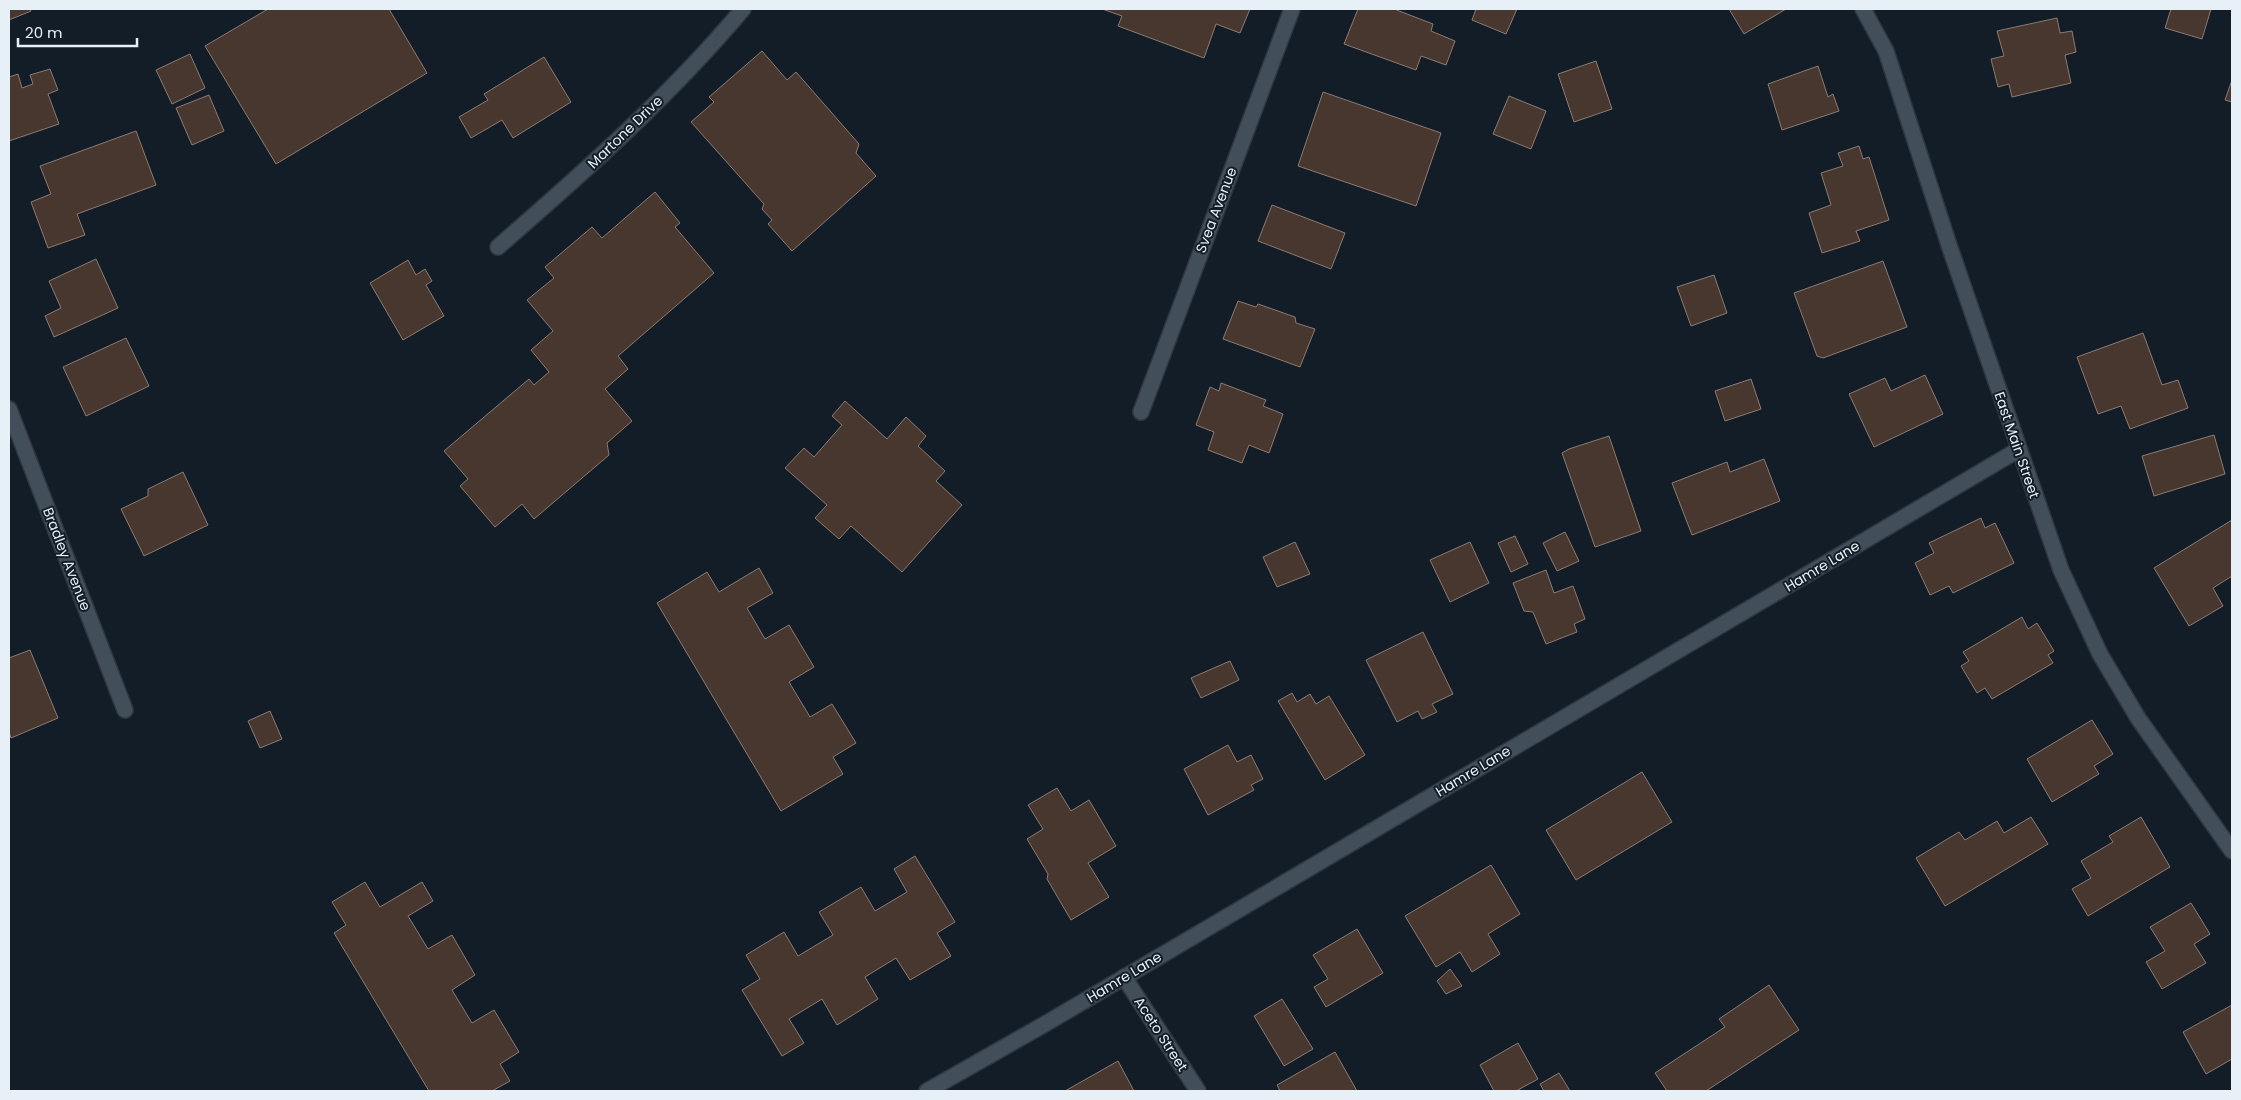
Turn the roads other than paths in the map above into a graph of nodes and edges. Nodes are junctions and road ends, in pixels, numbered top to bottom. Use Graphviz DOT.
graph roads {
  1 [pos="743,9"];
  2 [pos="1292,9"];
  3 [pos="1863,9"];
  4 [pos="498,247"];
  5 [pos="9,409"];
  6 [pos="1141,412"];
  7 [pos="2018,450"];
  8 [pos="126,710"];
  9 [pos="2232,851"];
  10 [pos="1124,977"];
  11 [pos="927,1091"];
  12 [pos="1198,1091"];
  1 -- 4 [label="street, Martone Drive"];
  2 -- 6 [label="street, Svea Avenue"];
  3 -- 7 [label="street, East Main Street"];
  5 -- 8 [label="street, Bradley Avenue"];
  7 -- 9 [label="street, East Main Street"];
  7 -- 10 [label="street, Hamre Lane"];
  10 -- 11 [label="street, Hamre Lane"];
  10 -- 12 [label="street, Aceto Street"];
}
